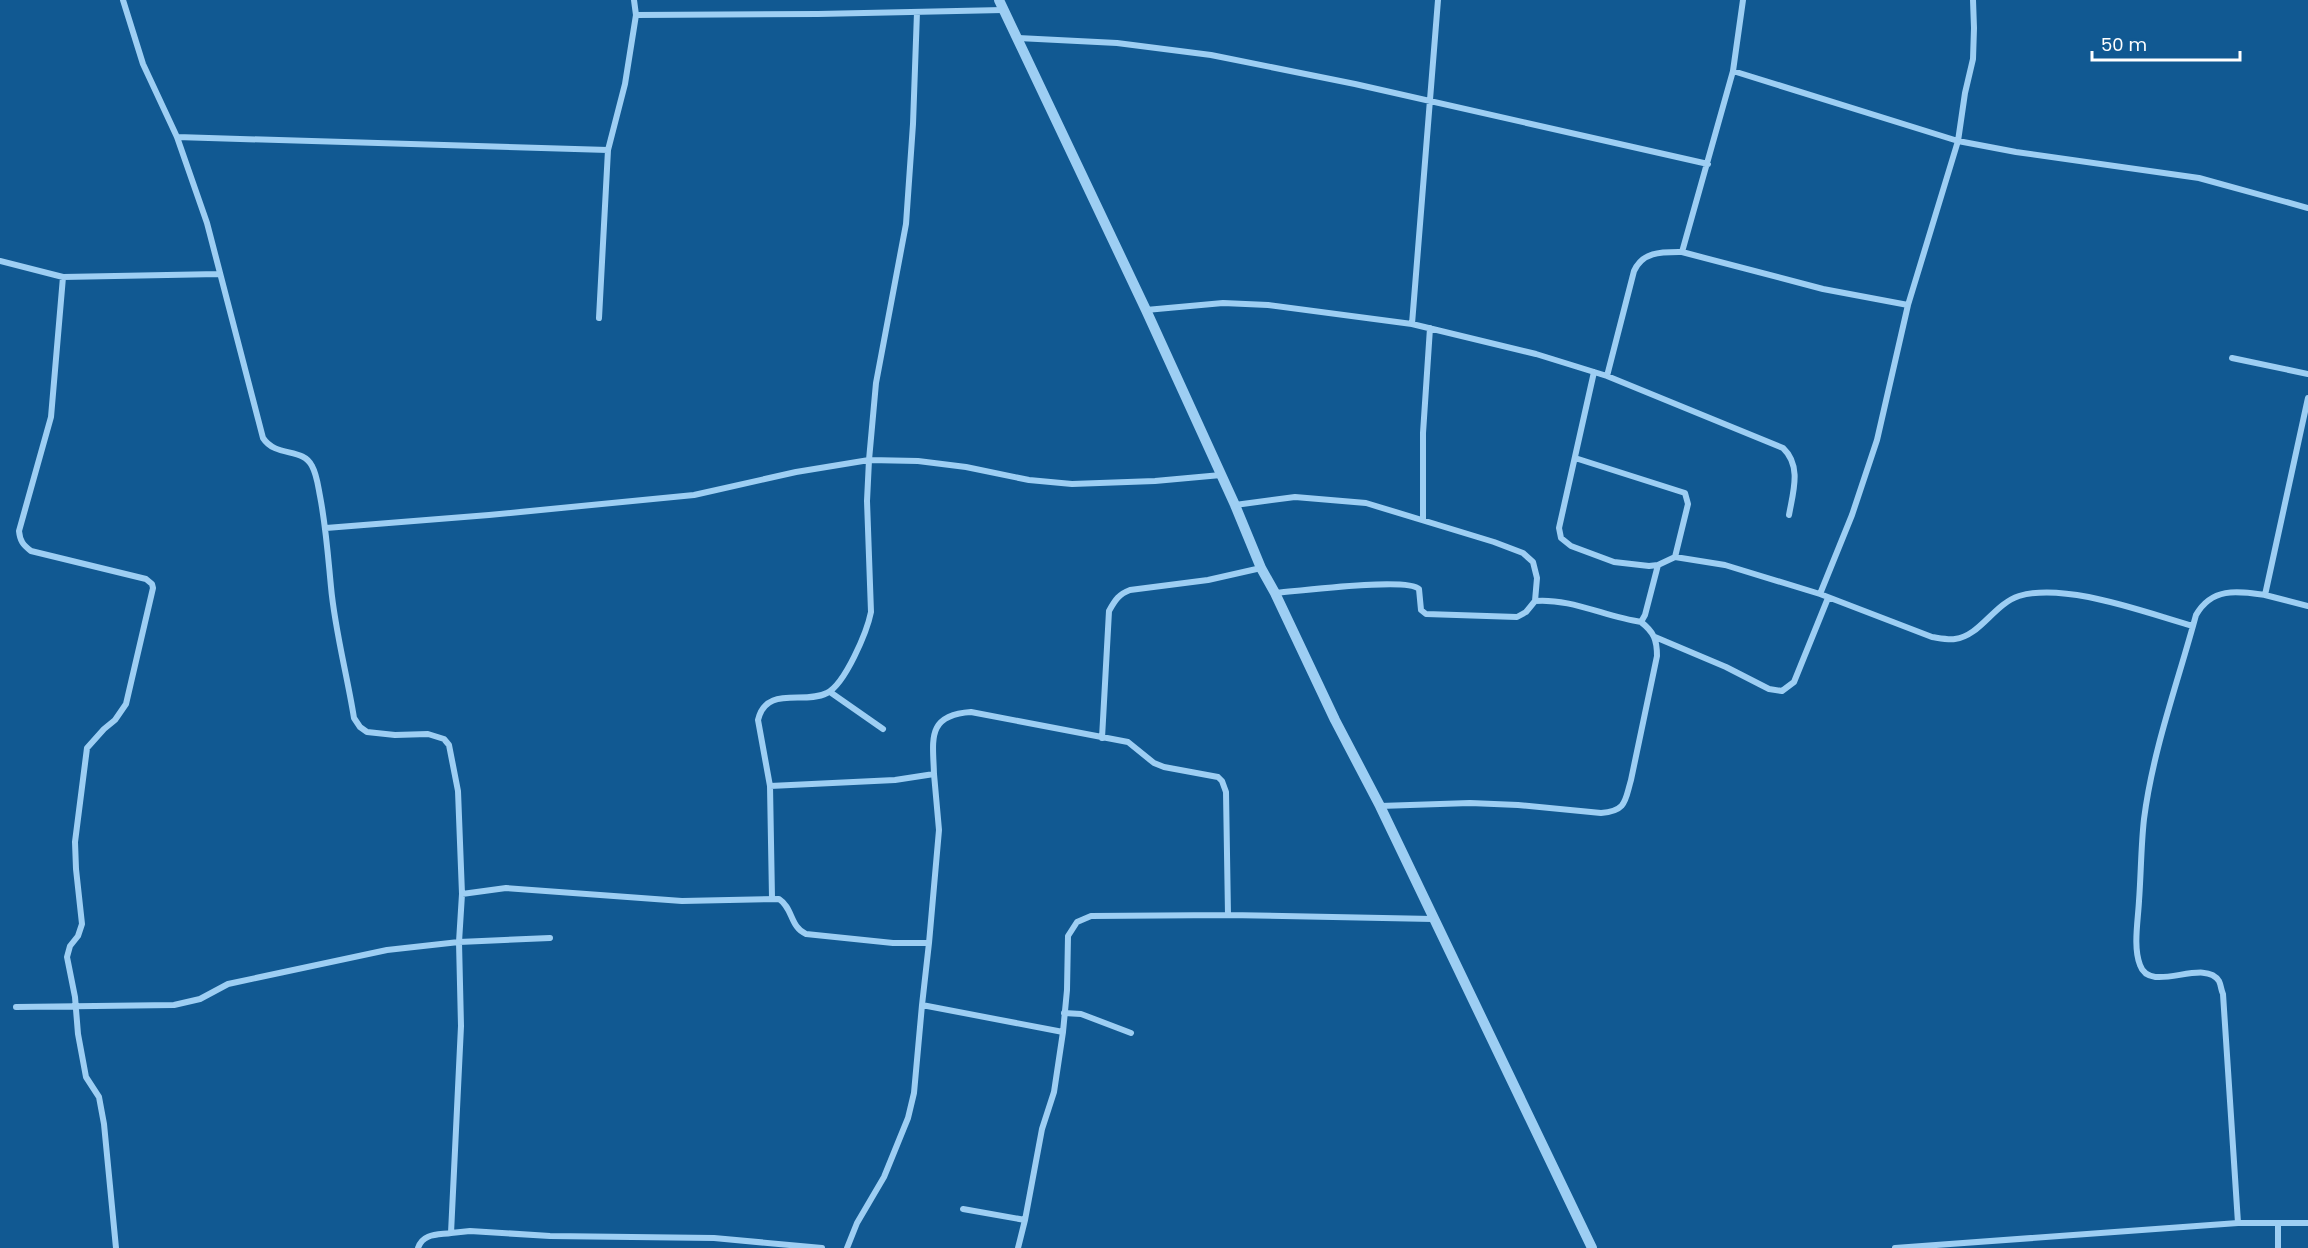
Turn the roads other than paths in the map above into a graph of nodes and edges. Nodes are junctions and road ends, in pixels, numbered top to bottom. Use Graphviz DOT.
graph roads {
  1 [pos="123,0"];
  2 [pos="634,0"];
  3 [pos="1438,0"];
  4 [pos="1743,0"];
  5 [pos="1972,0"];
  6 [pos="1001,5"];
  7 [pos="917,12"];
  8 [pos="636,15"];
  9 [pos="1018,38"];
  10 [pos="1733,71"];
  11 [pos="1430,101"];
  12 [pos="177,137"];
  13 [pos="1958,141"];
  14 [pos="608,150"];
  15 [pos="1708,164"];
  16 [pos="2308,208"];
  17 [pos="1682,252"];
  18 [pos="0,261"];
  19 [pos="219,274"];
  20 [pos="63,277"];
  21 [pos="1908,305"];
  22 [pos="1146,310"];
  23 [pos="600,318"];
  24 [pos="1412,324"];
  25 [pos="1430,328"];
  26 [pos="2232,358"];
  27 [pos="1594,372"];
  28 [pos="2308,374"];
  29 [pos="1606,376"];
  30 [pos="2308,399"];
  31 [pos="1575,458"];
  32 [pos="869,460"];
  33 [pos="1221,475"];
  34 [pos="1235,505"];
  35 [pos="1789,515"];
  36 [pos="1423,519"];
  37 [pos="326,528"];
  38 [pos="1675,557"];
  39 [pos="1658,565"];
  40 [pos="1261,568"];
  41 [pos="1275,592"];
  42 [pos="1820,594"];
  43 [pos="2265,595"];
  44 [pos="1828,598"];
  45 [pos="1535,601"];
  46 [pos="2308,606"];
  47 [pos="1641,622"];
  48 [pos="2193,626"];
  49 [pos="1655,637"];
  50 [pos="830,692"];
  51 [pos="883,729"];
  52 [pos="1102,738"];
  53 [pos="934,774"];
  54 [pos="770,786"];
  55 [pos="1380,806"];
  56 [pos="462,894"];
  57 [pos="772,898"];
  58 [pos="1228,915"];
  59 [pos="1433,919"];
  60 [pos="550,938"];
  61 [pos="459,942"];
  62 [pos="929,943"];
  63 [pos="76,1005"];
  64 [pos="922,1005"];
  65 [pos="16,1007"];
  66 [pos="1065,1013"];
  67 [pos="1062,1032"];
  68 [pos="1131,1033"];
  69 [pos="963,1209"];
  70 [pos="1024,1220"];
  71 [pos="2308,1222"];
  72 [pos="2238,1223"];
  73 [pos="2278,1223"];
  74 [pos="451,1233"];
  75 [pos="116,1248"];
  76 [pos="418,1248"];
  77 [pos="822,1248"];
  78 [pos="847,1248"];
  79 [pos="1018,1248"];
  80 [pos="1592,1248"];
  81 [pos="1895,1248"];
  82 [pos="2278,1248"];
  1 -- 12 [label="street"];
  2 -- 8 [label="street"];
  3 -- 11 [label="street"];
  4 -- 10 [label="street"];
  5 -- 13 [label="street"];
  6 -- 7 [label="street"];
  6 -- 9 [label="street"];
  7 -- 8 [label="street"];
  7 -- 32 [label="street"];
  8 -- 14 [label="street"];
  9 -- 11 [label="street"];
  9 -- 22 [label="street"];
  10 -- 13 [label="street"];
  10 -- 15 [label="street"];
  11 -- 15 [label="street"];
  11 -- 24 [label="street"];
  12 -- 14 [label="street"];
  12 -- 19 [label="street"];
  13 -- 16 [label="street"];
  13 -- 21 [label="street"];
  14 -- 23 [label="street"];
  15 -- 17 [label="street"];
  17 -- 21 [label="street"];
  17 -- 29 [label="street"];
  18 -- 20 [label="street"];
  19 -- 20 [label="street"];
  19 -- 37 [label="street"];
  20 -- 63 [label="street"];
  21 -- 42 [label="street"];
  22 -- 24 [label="street"];
  22 -- 33 [label="street"];
  24 -- 25 [label="street"];
  25 -- 27 [label="street"];
  25 -- 36 [label="street"];
  26 -- 28 [label="street"];
  27 -- 29 [label="street"];
  27 -- 31 [label="street"];
  29 -- 35 [label="street"];
  30 -- 43 [label="street"];
  31 -- 38 [label="street"];
  31 -- 39 [label="street"];
  32 -- 33 [label="street"];
  32 -- 37 [label="street"];
  32 -- 50 [label="street"];
  33 -- 34 [label="street"];
  34 -- 36 [label="street"];
  34 -- 40 [label="street"];
  36 -- 45 [label="street"];
  37 -- 56 [label="street"];
  38 -- 39 [label="street"];
  38 -- 42 [label="street"];
  39 -- 47 [label="street"];
  40 -- 41 [label="street"];
  40 -- 52 [label="street"];
  41 -- 45 [label="street"];
  41 -- 55 [label="street"];
  42 -- 44 [label="street"];
  43 -- 46 [label="street"];
  43 -- 48 [label="street"];
  44 -- 48 [label="street"];
  44 -- 49 [label="street"];
  45 -- 47 [label="street"];
  47 -- 49 [label="street"];
  48 -- 72 [label="street"];
  49 -- 55 [label="street"];
  50 -- 51 [label="street"];
  50 -- 54 [label="street"];
  52 -- 53 [label="street"];
  52 -- 58 [label="street"];
  53 -- 54 [label="street"];
  53 -- 62 [label="street"];
  54 -- 57 [label="street"];
  55 -- 59 [label="street"];
  56 -- 57 [label="street"];
  56 -- 61 [label="street"];
  57 -- 62 [label="street"];
  58 -- 59 [label="street"];
  58 -- 66 [label="street"];
  59 -- 80 [label="street"];
  60 -- 61 [label="street"];
  61 -- 63 [label="street"];
  61 -- 74 [label="street"];
  62 -- 64 [label="street"];
  63 -- 65 [label="street"];
  63 -- 75 [label="street"];
  64 -- 67 [label="street"];
  64 -- 78 [label="street"];
  66 -- 67 [label="street"];
  66 -- 68 [label="street"];
  67 -- 70 [label="street"];
  69 -- 70 [label="street"];
  70 -- 79 [label="street"];
  71 -- 73 [label="street"];
  72 -- 73 [label="street"];
  72 -- 81 [label="street"];
  73 -- 82 [label="street"];
  74 -- 76 [label="street"];
  74 -- 77 [label="street"];
}
